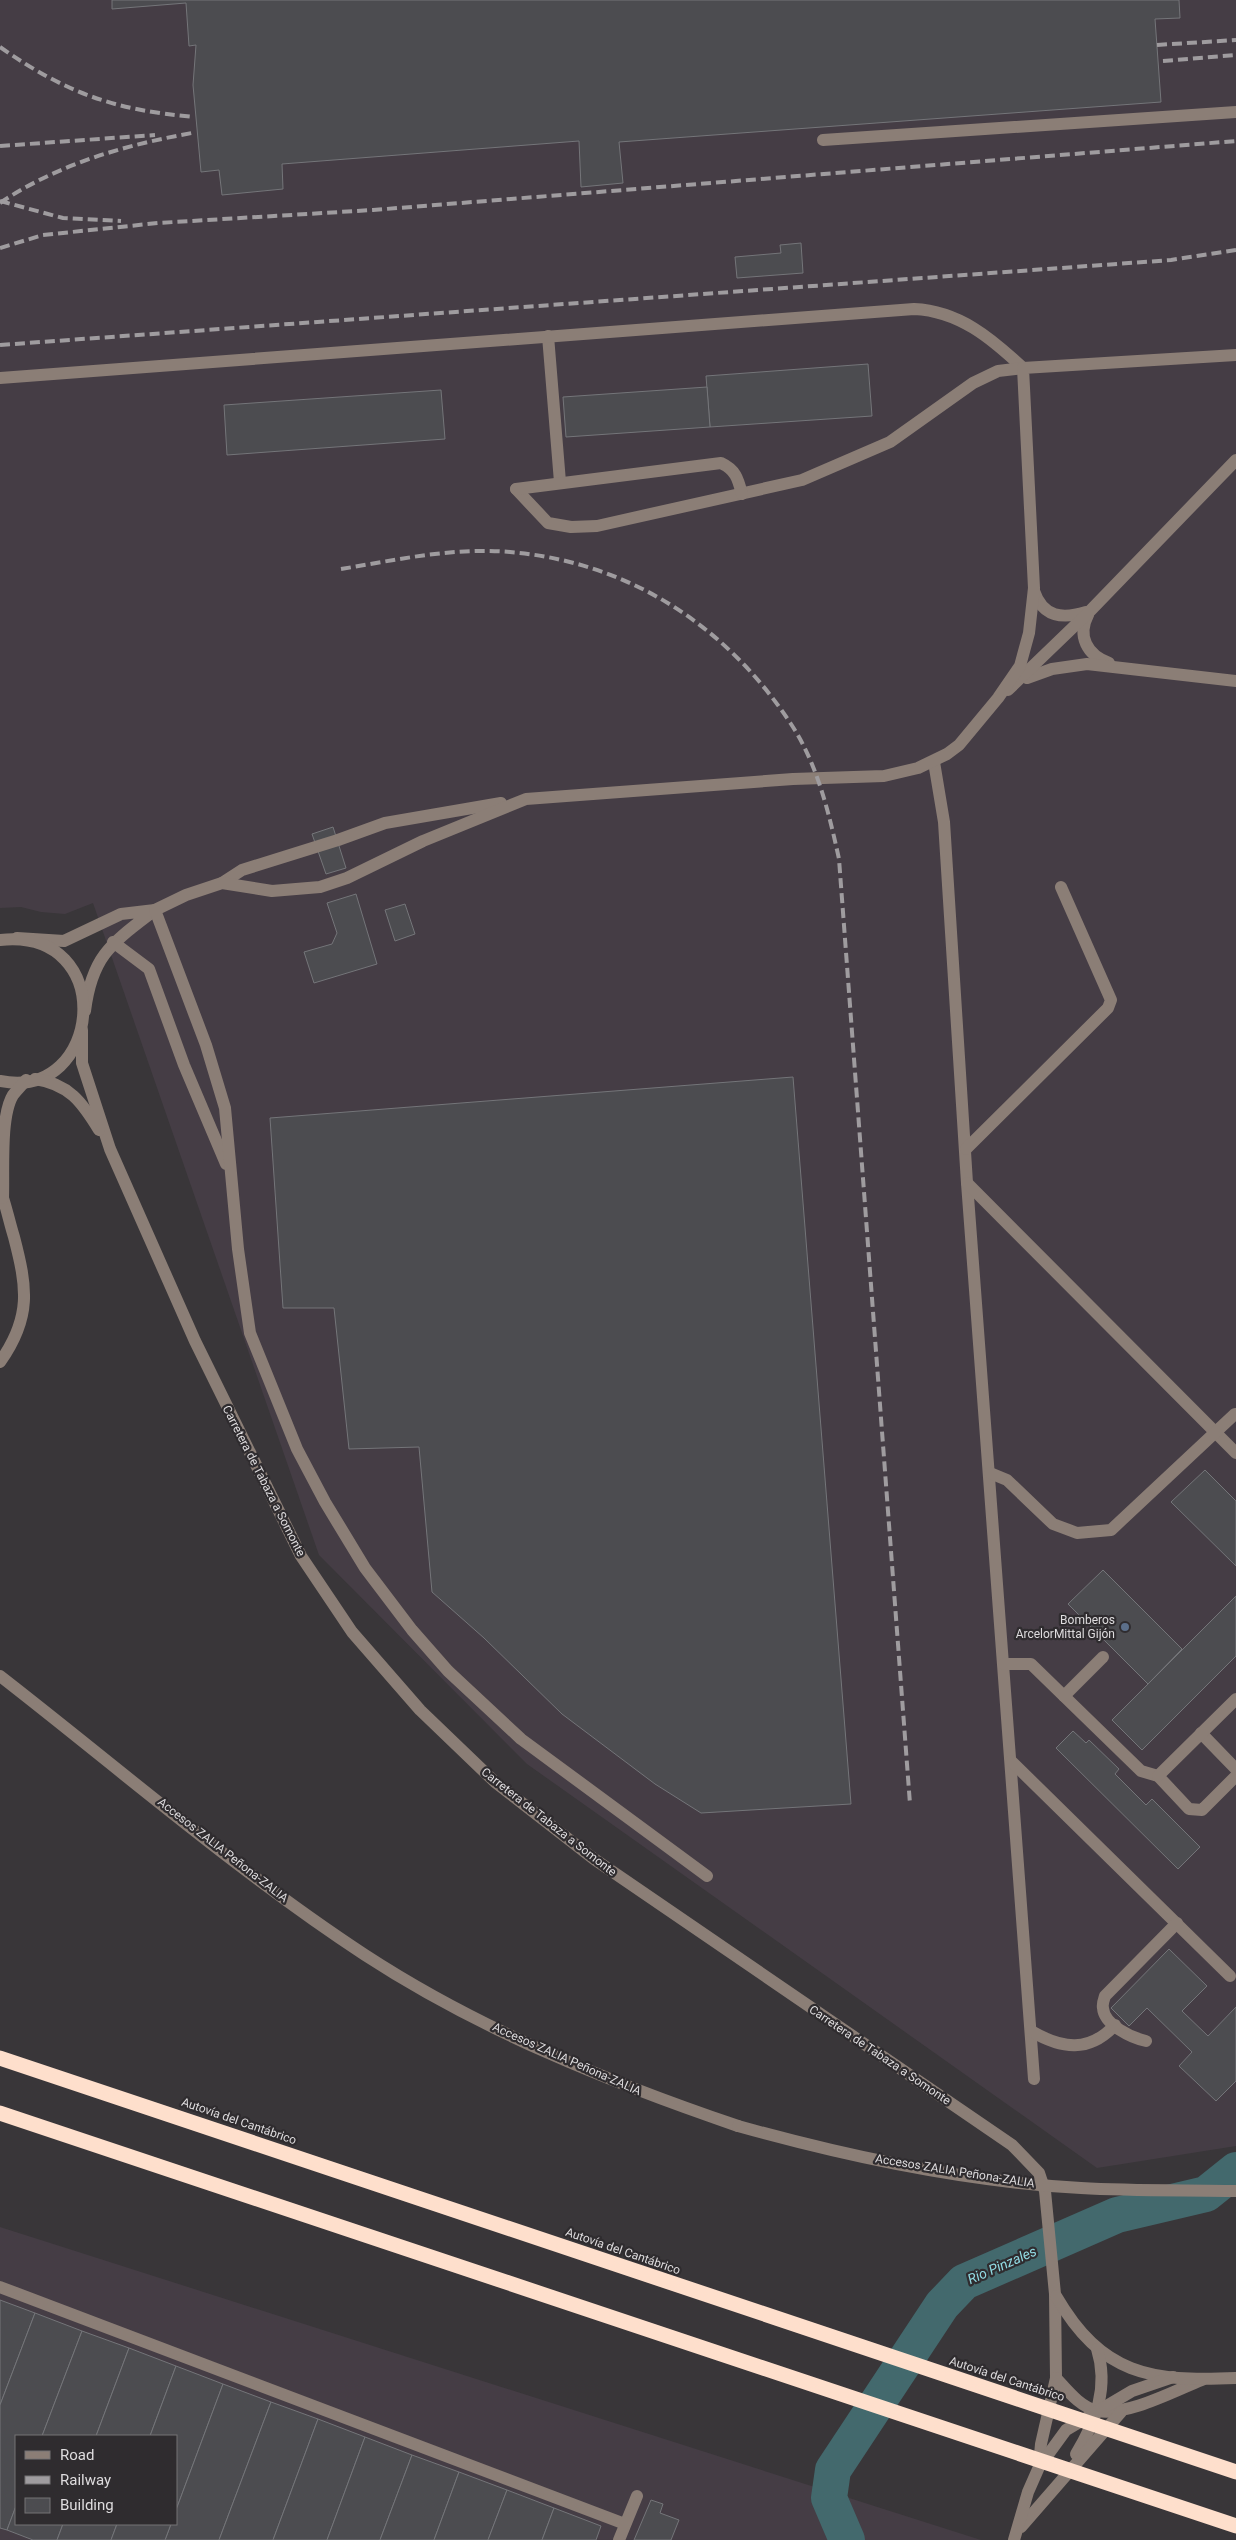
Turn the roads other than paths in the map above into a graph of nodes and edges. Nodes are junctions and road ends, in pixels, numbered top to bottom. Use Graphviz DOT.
graph roads {
  1 [pos="1236,112"];
  2 [pos="823,140"];
  3 [pos="548,336"];
  4 [pos="1236,356"];
  5 [pos="1023,368"];
  6 [pos="0,378"];
  7 [pos="1236,460"];
  8 [pos="560,482"];
  9 [pos="742,494"];
  10 [pos="1034,588"];
  11 [pos="1090,611"];
  12 [pos="1121,667"];
  13 [pos="1236,681"];
  14 [pos="1019,682"];
  15 [pos="998,698"];
  16 [pos="934,762"];
  17 [pos="526,799"];
  18 [pos="222,883"];
  19 [pos="1061,887"];
  20 [pos="155,910"];
  21 [pos="17,938"];
  22 [pos="0,940"];
  23 [pos="113,942"];
  24 [pos="85,1011"];
  25 [pos="82,1030"];
  26 [pos="31,1080"];
  27 [pos="0,1081"];
  28 [pos="110,1149"];
  29 [pos="966,1149"];
  30 [pos="232,1181"];
  31 [pos="967,1183"];
  32 [pos="2,1193"];
  33 [pos="0,1362"];
  34 [pos="1235,1414"];
  35 [pos="1216,1432"];
  36 [pos="1236,1453"];
  37 [pos="990,1473"];
  38 [pos="1103,1657"];
  39 [pos="1004,1664"];
  40 [pos="0,1676"];
  41 [pos="1064,1696"];
  42 [pos="1236,1699"];
  43 [pos="1201,1733"];
  44 [pos="1011,1761"];
  45 [pos="1236,1769"];
  46 [pos="1158,1776"];
  47 [pos="1236,1776"];
  48 [pos="707,1876"];
  49 [pos="1177,1923"];
  50 [pos="1230,1976"];
  51 [pos="1115,2025"];
  52 [pos="1031,2031"];
  53 [pos="1146,2041"];
  54 [pos="0,2058"];
  55 [pos="1034,2079"];
  56 [pos="0,2113"];
  57 [pos="1236,2191"];
  58 [pos="0,2287"];
  59 [pos="1055,2289"];
  60 [pos="1097,2349"];
  61 [pos="1173,2377"];
  62 [pos="1056,2378"];
  63 [pos="1236,2378"];
  64 [pos="1202,2380"];
  65 [pos="1097,2411"];
  66 [pos="1121,2412"];
  67 [pos="1039,2467"];
  68 [pos="1236,2472"];
  69 [pos="1056,2485"];
  70 [pos="637,2496"];
  71 [pos="625,2524"];
  72 [pos="1236,2526"];
  73 [pos="1016,2536"];
  74 [pos="619,2540"];
  1 -- 2 [label="street"];
  3 -- 5 [label="street"];
  3 -- 6 [label="street"];
  3 -- 8 [label="street"];
  4 -- 5 [label="street"];
  5 -- 9 [label="street"];
  5 -- 10 [label="street"];
  7 -- 11 [label="street"];
  8 -- 9 [label="street"];
  8 -- 9 [label="street"];
  10 -- 11 [label="street"];
  10 -- 15 [label="street"];
  11 -- 12 [label="street"];
  11 -- 14 [label="street"];
  12 -- 13 [label="street"];
  12 -- 14 [label="street"];
  14 -- 15 [label="street"];
  15 -- 16 [label="street"];
  16 -- 17 [label="street"];
  16 -- 29 [label="street"];
  17 -- 18 [label="street"];
  17 -- 18 [label="street"];
  18 -- 20 [label="street"];
  19 -- 29 [label="street"];
  20 -- 21 [label="street"];
  20 -- 23 [label="street"];
  20 -- 30 [label="street"];
  21 -- 22 [label="street"];
  21 -- 24 [label="street"];
  23 -- 24 [label="street"];
  23 -- 30 [label="street"];
  24 -- 25 [label="street"];
  25 -- 26 [label="street"];
  25 -- 28 [label="street, Carretera de Tabaza a Somonte"];
  26 -- 27 [label="street"];
  26 -- 28 [label="street, Carretera de Tabaza a Somonte"];
  26 -- 32 [label="street"];
  28 -- 59 [label="street, Carretera de Tabaza a Somonte"];
  29 -- 31 [label="street"];
  30 -- 48 [label="street"];
  31 -- 35 [label="street"];
  31 -- 37 [label="street"];
  32 -- 33 [label="street"];
  34 -- 35 [label="street"];
  35 -- 36 [label="street"];
  35 -- 37 [label="street"];
  37 -- 39 [label="street"];
  38 -- 41 [label="street"];
  39 -- 41 [label="street"];
  39 -- 44 [label="street"];
  40 -- 57 [label="street, Accesos ZALIA Peñona-ZALIA, bridge"];
  41 -- 46 [label="street"];
  42 -- 43 [label="street"];
  43 -- 45 [label="street"];
  43 -- 46 [label="street"];
  44 -- 49 [label="street"];
  44 -- 52 [label="street"];
  46 -- 47 [label="street"];
  49 -- 50 [label="street"];
  49 -- 51 [label="street"];
  51 -- 52 [label="street"];
  51 -- 53 [label="street"];
  52 -- 55 [label="street"];
  54 -- 68 [label="highway, Autovía del Cantábrico, bridge"];
  56 -- 72 [label="highway, bridge"];
  58 -- 71 [label="street"];
  59 -- 60 [label="street, Carretera de Tabaza a Somonte"];
  59 -- 62 [label="street, Carretera de Tabaza a Somonte"];
  60 -- 61 [label="street, Carretera de Tabaza a Somonte"];
  60 -- 65 [label="street"];
  61 -- 64 [label="street, Carretera de Tabaza a Somonte"];
  61 -- 65 [label="street"];
  62 -- 65 [label="street"];
  62 -- 67 [label="street, Carretera de Tabaza a Somonte"];
  63 -- 64 [label="street"];
  64 -- 66 [label="street"];
  65 -- 66 [label="street"];
  65 -- 67 [label="street"];
  65 -- 69 [label="street"];
  66 -- 69 [label="street"];
  67 -- 73 [label="street"];
  69 -- 73 [label="street"];
  70 -- 71 [label="street"];
  71 -- 74 [label="street"];
}
